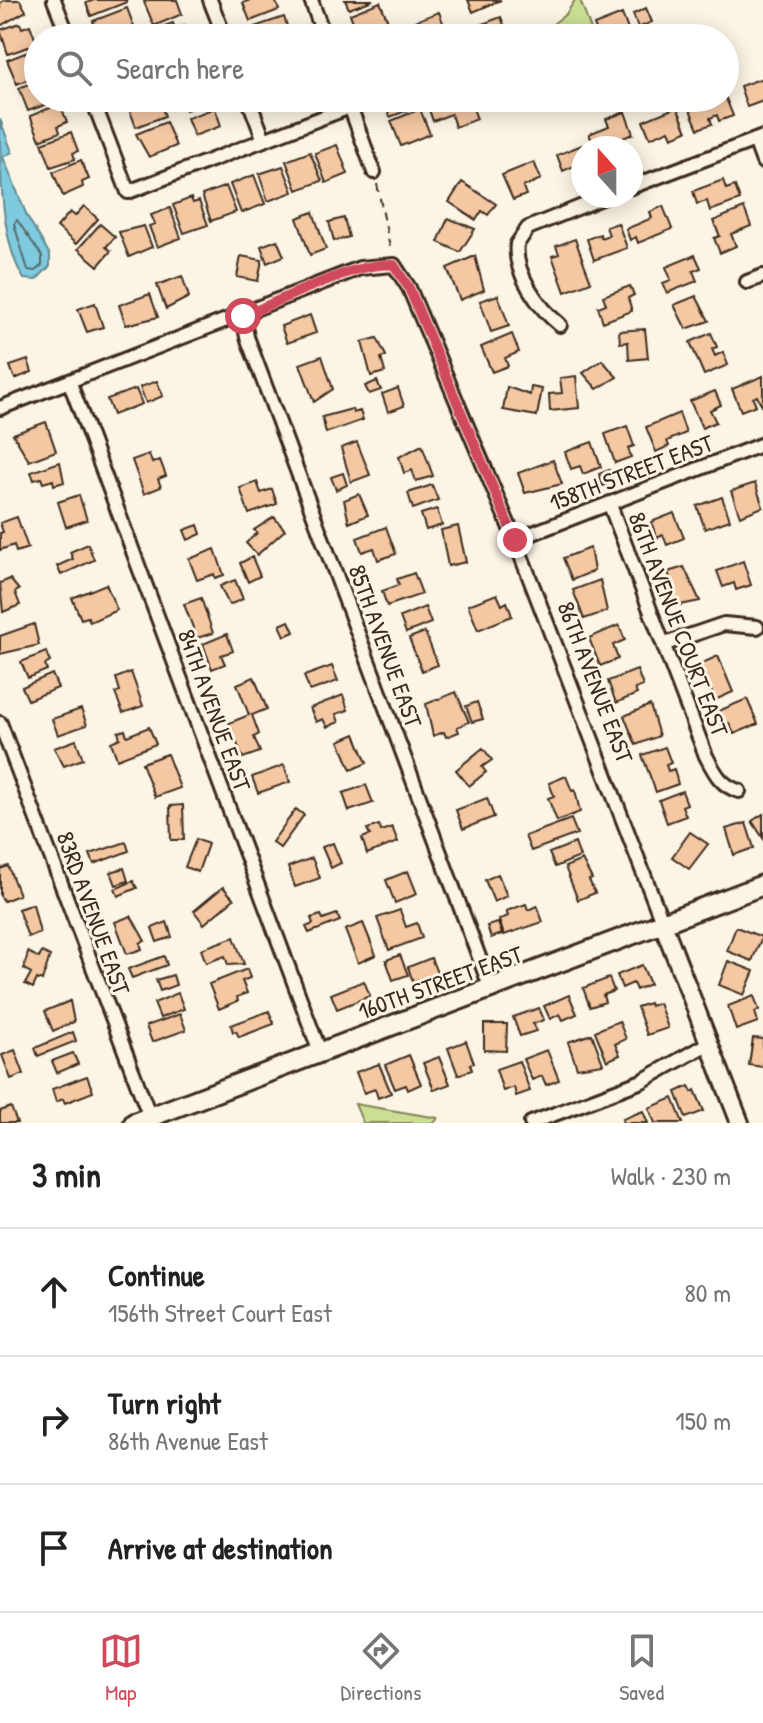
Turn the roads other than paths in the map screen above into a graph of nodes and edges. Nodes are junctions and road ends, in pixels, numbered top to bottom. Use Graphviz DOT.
graph roads {
  1 [pos="54,0"];
  2 [pos="210,0"];
  3 [pos="311,0"];
  4 [pos="63,24"];
  5 [pos="219,24"];
  6 [pos="320,24"];
  7 [pos="97,112"];
  8 [pos="253,112"];
  9 [pos="326,112"];
  10 [pos="352,112"];
  11 [pos="759,138"];
  12 [pos="264,140"];
  13 [pos="763,162"];
  14 [pos="374,172"];
  15 [pos="643,182"];
  16 [pos="577,208"];
  17 [pos="763,276"];
  18 [pos="747,282"];
  19 [pos="243,316"];
  20 [pos="560,325"];
  21 [pos="70,383"];
  22 [pos="0,408"];
  23 [pos="763,444"];
  24 [pos="610,505"];
  25 [pos="515,540"];
  26 [pos="757,627"];
  27 [pos="665,644"];
  28 [pos="0,723"];
  29 [pos="739,791"];
  30 [pos="763,885"];
  31 [pos="663,924"];
  32 [pos="491,989"];
  33 [pos="709,1043"];
  34 [pos="320,1052"];
  35 [pos="142,1120"];
  36 [pos="531,1123"];
  37 [pos="740,1123"];
  1 -- 4 [label="street"];
  2 -- 5 [label="street"];
  3 -- 6 [label="street"];
  7 -- 12 [label="street"];
  8 -- 12 [label="street"];
  9 -- 12 [label="street"];
  10 -- 14 [label="street"];
  11 -- 13 [label="street"];
  11 -- 15 [label="street"];
  16 -- 20 [label="street"];
  17 -- 18 [label="street"];
  19 -- 21 [label="street"];
  19 -- 25 [label="street, 86TH AVENUE EAST"];
  19 -- 32 [label="street, 85TH AVENUE EAST"];
  21 -- 22 [label="street"];
  21 -- 34 [label="street, 84TH AVENUE EAST"];
  23 -- 24 [label="street, 158TH STREET EAST"];
  24 -- 25 [label="street, 158TH STREET EAST"];
  24 -- 27 [label="street, 86TH AVENUE COURT EAST"];
  25 -- 31 [label="street, 86TH AVENUE EAST"];
  26 -- 27 [label="street"];
  27 -- 29 [label="street, 86TH AVENUE COURT EAST"];
  28 -- 35 [label="street, 83RD AVENUE EAST"];
  30 -- 31 [label="main road, 160TH STREET EAST"];
  31 -- 32 [label="main road, 160TH STREET EAST"];
  31 -- 33 [label="street, 86TH AVENUE EAST"];
  32 -- 34 [label="main road, 160TH STREET EAST"];
  33 -- 36 [label="street"];
  33 -- 37 [label="street, 86TH AVENUE EAST"];
  34 -- 35 [label="main road, 160TH STREET EAST"];
}
